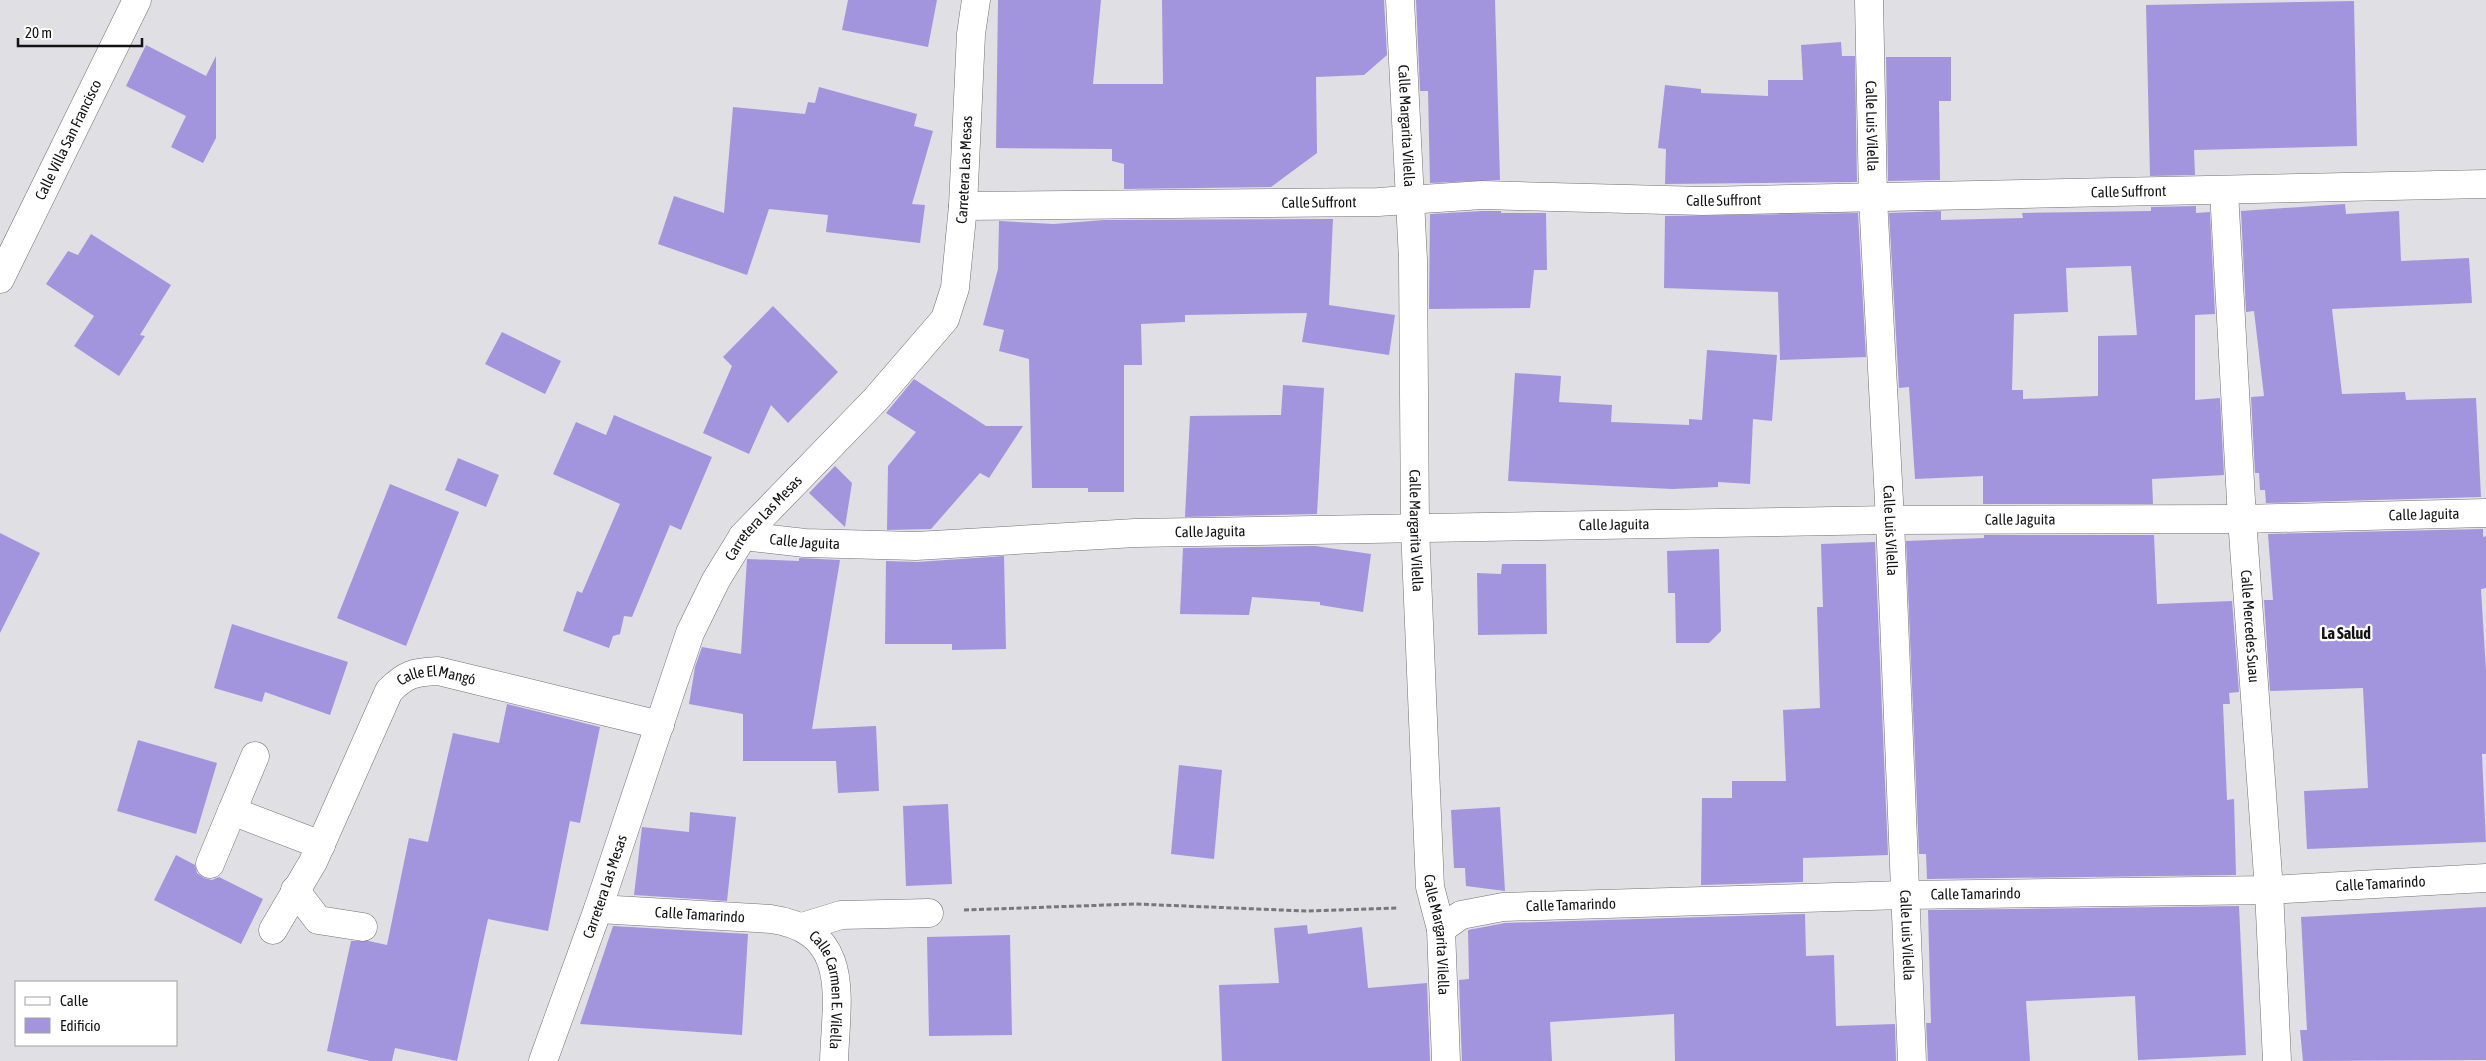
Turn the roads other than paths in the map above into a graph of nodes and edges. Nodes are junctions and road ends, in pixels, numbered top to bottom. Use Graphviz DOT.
graph roads {
  1 [pos="137,0"];
  2 [pos="976,0"];
  3 [pos="1400,0"];
  4 [pos="1869,0"];
  5 [pos="2486,184"];
  6 [pos="2224,191"];
  7 [pos="1873,198"];
  8 [pos="1410,199"];
  9 [pos="963,206"];
  10 [pos="0,279"];
  11 [pos="2486,513"];
  12 [pos="2242,519"];
  13 [pos="1890,520"];
  14 [pos="1415,528"];
  15 [pos="743,536"];
  16 [pos="660,725"];
  17 [pos="255,756"];
  18 [pos="232,811"];
  19 [pos="321,845"];
  20 [pos="210,864"];
  21 [pos="2486,878"];
  22 [pos="295,890"];
  23 [pos="2269,890"];
  24 [pos="1904,895"];
  25 [pos="598,909"];
  26 [pos="929,913"];
  27 [pos="1438,919"];
  28 [pos="802,927"];
  29 [pos="363,928"];
  30 [pos="273,930"];
  31 [pos="542,1061"];
  32 [pos="834,1061"];
  33 [pos="1446,1061"];
  34 [pos="1912,1061"];
  35 [pos="2277,1061"];
  1 -- 10 [label="street, Calle Villa San Francisco"];
  2 -- 9 [label="street, Carretera Las Mesas"];
  3 -- 8 [label="street, Calle Margarita Vilella"];
  4 -- 7 [label="street, Calle Luis Vilella"];
  5 -- 6 [label="street, Calle Suffront"];
  6 -- 7 [label="street, Calle Suffront"];
  6 -- 12 [label="street, Calle Mercedes Suau"];
  7 -- 8 [label="street, Calle Suffront"];
  7 -- 13 [label="street, Calle Luis Vilella"];
  8 -- 9 [label="street, Calle Suffront"];
  8 -- 14 [label="street, Calle Margarita Vilella"];
  9 -- 15 [label="street, Carretera Las Mesas"];
  11 -- 12 [label="street, Calle Jaguita"];
  12 -- 13 [label="street, Calle Jaguita"];
  12 -- 23 [label="street, Calle Mercedes Suau"];
  13 -- 14 [label="street, Calle Jaguita"];
  13 -- 24 [label="street, Calle Luis Vilella"];
  14 -- 15 [label="street, Calle Jaguita"];
  14 -- 27 [label="street, Calle Margarita Vilella"];
  15 -- 16 [label="street, Carretera Las Mesas"];
  16 -- 19 [label="street, Calle El Mangó"];
  16 -- 25 [label="street, Carretera Las Mesas"];
  17 -- 18 [label="street"];
  18 -- 19 [label="street"];
  18 -- 20 [label="street"];
  19 -- 22 [label="street, Calle El Mangó"];
  21 -- 23 [label="street, Calle Tamarindo"];
  22 -- 29 [label="street"];
  22 -- 30 [label="street, Calle El Mangó"];
  23 -- 24 [label="street, Calle Tamarindo"];
  23 -- 35 [label="street, Calle Mercedes Suau"];
  24 -- 27 [label="street, Calle Tamarindo"];
  24 -- 34 [label="street, Calle Luis Vilella"];
  25 -- 28 [label="street, Calle Tamarindo"];
  25 -- 31 [label="street, Carretera Las Mesas"];
  26 -- 28 [label="street"];
  27 -- 33 [label="street, Calle Margarita Vilella"];
  28 -- 32 [label="street, Calle Carmen E. Vilella"];
}
